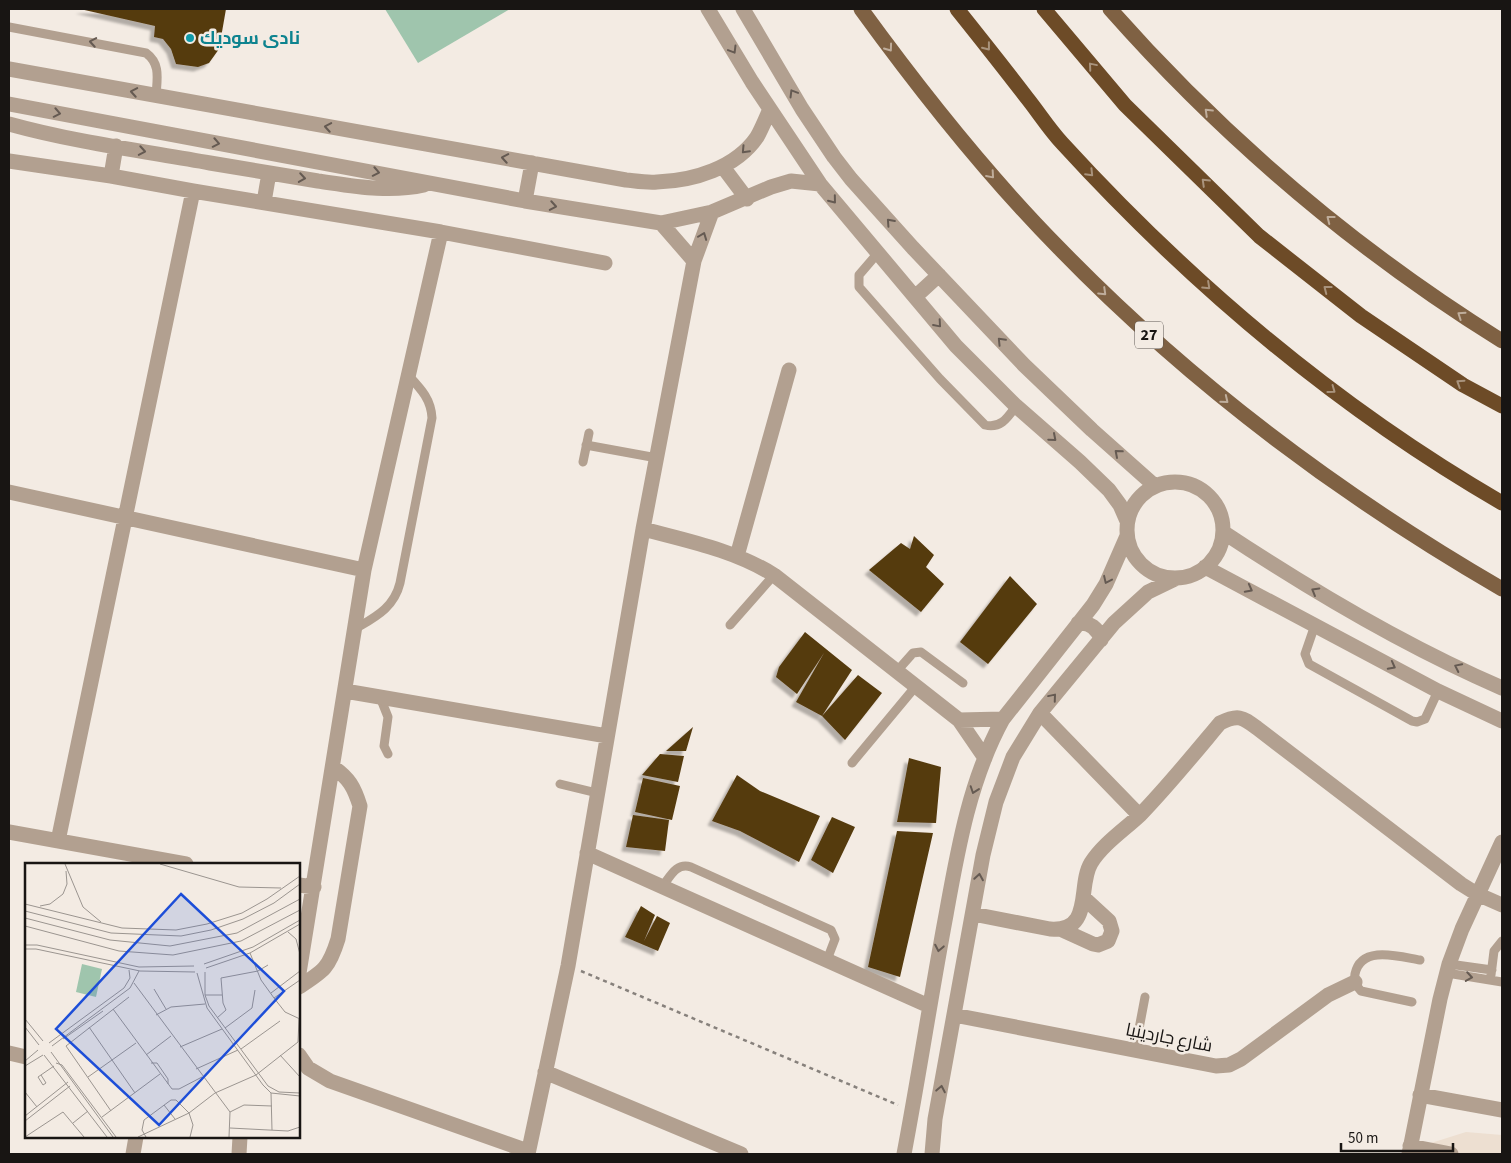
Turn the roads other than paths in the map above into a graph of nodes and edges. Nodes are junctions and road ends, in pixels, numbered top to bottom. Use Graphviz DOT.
graph roads {
  1 [pos="708,9"];
  2 [pos="743,9"];
  3 [pos="861,9"];
  4 [pos="957,9"];
  5 [pos="1044,9"];
  6 [pos="1110,9"];
  7 [pos="9,27"];
  8 [pos="9,69"];
  9 [pos="156,96"];
  10 [pos="9,104"];
  11 [pos="770,108"];
  12 [pos="9,124"];
  13 [pos="116,146"];
  14 [pos="9,161"];
  15 [pos="532,163"];
  16 [pos="723,167"];
  17 [pos="269,173"];
  18 [pos="111,176"];
  19 [pos="434,183"];
  20 [pos="820,184"];
  21 [pos="193,191"];
  22 [pos="747,199"];
  23 [pos="526,201"];
  24 [pos="264,202"];
  25 [pos="712,212"];
  26 [pos="661,223"];
  27 [pos="441,232"];
  28 [pos="877,254"];
  29 [pos="694,260"];
  30 [pos="605,263"];
  31 [pos="939,275"];
  32 [pos="915,297"];
  33 [pos="1502,341"];
  34 [pos="789,370"];
  35 [pos="408,375"];
  36 [pos="1016,406"];
  37 [pos="1502,406"];
  38 [pos="589,433"];
  39 [pos="586,445"];
  40 [pos="657,458"];
  41 [pos="583,462"];
  42 [pos="1154,486"];
  43 [pos="9,492"];
  44 [pos="1502,503"];
  45 [pos="126,518"];
  46 [pos="1127,528"];
  47 [pos="643,529"];
  48 [pos="1223,532"];
  49 [pos="737,556"];
  50 [pos="1205,567"];
  51 [pos="364,570"];
  52 [pos="774,575"];
  53 [pos="1177,578"];
  54 [pos="1502,589"];
  55 [pos="1078,623"];
  56 [pos="730,625"];
  57 [pos="1315,625"];
  58 [pos="355,629"];
  59 [pos="1101,640"];
  60 [pos="897,671"];
  61 [pos="964,683"];
  62 [pos="916,686"];
  63 [pos="1502,688"];
  64 [pos="345,691"];
  65 [pos="1438,691"];
  66 [pos="380,697"];
  67 [pos="1040,713"];
  68 [pos="1003,719"];
  69 [pos="959,720"];
  70 [pos="1502,721"];
  71 [pos="607,736"];
  72 [pos="388,754"];
  73 [pos="985,758"];
  74 [pos="852,763"];
  75 [pos="333,767"];
  76 [pos="560,784"];
  77 [pos="597,793"];
  78 [pos="1139,816"];
  79 [pos="9,832"];
  80 [pos="58,841"];
  81 [pos="1502,842"];
  82 [pos="587,853"];
  83 [pos="180,863"];
  84 [pos="306,886"];
  85 [pos="662,888"];
  86 [pos="1477,894"];
  87 [pos="1084,898"];
  88 [pos="1502,904"];
  89 [pos="973,914"];
  90 [pos="1060,929"];
  91 [pos="1502,942"];
  92 [pos="828,960"];
  93 [pos="1420,960"];
  94 [pos="300,961"];
  95 [pos="1448,968"];
  96 [pos="1492,970"];
  97 [pos="1491,980"];
  98 [pos="1355,982"];
  99 [pos="1502,982"];
  100 [pos="300,986"];
  101 [pos="1145,996"];
  102 [pos="1412,1002"];
  103 [pos="929,1006"];
  104 [pos="954,1015"];
  105 [pos="1135,1050"];
  106 [pos="9,1053"];
  107 [pos="25,1057"];
  108 [pos="300,1057"];
  109 [pos="545,1072"];
  110 [pos="1420,1095"];
  111 [pos="1502,1110"];
  112 [pos="912,1111"];
  113 [pos="935,1119"];
  114 [pos="136,1138"];
  115 [pos="240,1138"];
  116 [pos="1409,1150"];
  117 [pos="528,1153"];
  118 [pos="133,1154"];
  119 [pos="238,1154"];
  120 [pos="741,1154"];
  121 [pos="904,1154"];
  122 [pos="932,1154"];
  123 [pos="1451,1154"];
  1 -- 11 [label="street, one-way"];
  31 -- 2 [label="street, one-way"];
  3 -- 54 [label="main road, 27, one-way"];
  4 -- 44 [label="highway, one-way"];
  37 -- 5 [label="highway, one-way"];
  33 -- 6 [label="main road, one-way"];
  9 -- 7 [label="lane, one-way"];
  9 -- 8 [label="street, one-way"];
  15 -- 9 [label="street, one-way"];
  10 -- 19 [label="street, one-way"];
  11 -- 16 [label="street, one-way"];
  11 -- 20 [label="street"];
  12 -- 13 [label="street"];
  13 -- 17 [label="street, one-way"];
  13 -- 18 [label="street"];
  14 -- 18 [label="street"];
  15 -- 16 [label="street"];
  15 -- 23 [label="street"];
  16 -- 22 [label="street"];
  17 -- 19 [label="street, one-way"];
  17 -- 24 [label="street"];
  18 -- 21 [label="street"];
  19 -- 23 [label="street"];
  20 -- 22 [label="street"];
  20 -- 28 [label="street, one-way"];
  21 -- 24 [label="street"];
  21 -- 45 [label="street"];
  22 -- 25 [label="street"];
  23 -- 26 [label="street, one-way"];
  24 -- 27 [label="street"];
  25 -- 26 [label="street"];
  29 -- 25 [label="street, one-way"];
  26 -- 29 [label="street"];
  27 -- 30 [label="street"];
  27 -- 35 [label="street"];
  28 -- 32 [label="street"];
  28 -- 36 [label="lane"];
  29 -- 40 [label="street"];
  31 -- 32 [label="street"];
  42 -- 31 [label="street, one-way"];
  32 -- 36 [label="street, one-way"];
  34 -- 49 [label="street"];
  35 -- 51 [label="street"];
  35 -- 58 [label="lane"];
  36 -- 46 [label="street, one-way"];
  38 -- 39 [label="lane"];
  39 -- 40 [label="lane"];
  39 -- 41 [label="lane"];
  40 -- 47 [label="street"];
  42 -- 46 [label="street"];
  42 -- 48 [label="street"];
  43 -- 45 [label="street"];
  45 -- 51 [label="street"];
  45 -- 80 [label="street"];
  46 -- 53 [label="street"];
  46 -- 55 [label="street, one-way"];
  47 -- 49 [label="street"];
  47 -- 71 [label="street"];
  48 -- 50 [label="street"];
  63 -- 48 [label="street, one-way"];
  49 -- 52 [label="street"];
  50 -- 53 [label="street"];
  50 -- 57 [label="street, one-way"];
  51 -- 58 [label="street"];
  52 -- 56 [label="lane"];
  52 -- 60 [label="street"];
  53 -- 59 [label="street"];
  55 -- 59 [label="street"];
  55 -- 68 [label="street"];
  57 -- 65 [label="street, one-way"];
  57 -- 65 [label="lane"];
  58 -- 64 [label="street"];
  67 -- 59 [label="street, one-way"];
  60 -- 61 [label="lane"];
  60 -- 62 [label="street"];
  62 -- 69 [label="street"];
  62 -- 74 [label="lane"];
  64 -- 66 [label="street"];
  64 -- 75 [label="street"];
  65 -- 70 [label="street"];
  66 -- 71 [label="street"];
  66 -- 72 [label="lane"];
  67 -- 78 [label="street"];
  89 -- 67 [label="street, one-way"];
  68 -- 69 [label="street"];
  68 -- 73 [label="street"];
  69 -- 73 [label="street"];
  71 -- 77 [label="street"];
  73 -- 103 [label="street, one-way"];
  75 -- 84 [label="street"];
  75 -- 100 [label="street"];
  76 -- 77 [label="lane"];
  77 -- 82 [label="street"];
  78 -- 86 [label="street"];
  78 -- 87 [label="street"];
  79 -- 80 [label="street"];
  80 -- 83 [label="street"];
  81 -- 86 [label="street"];
  82 -- 85 [label="street"];
  82 -- 109 [label="street"];
  84 -- 94 [label="street"];
  85 -- 92 [label="street"];
  85 -- 92 [label="lane"];
  86 -- 88 [label="street"];
  86 -- 95 [label="street"];
  87 -- 90 [label="street"];
  87 -- 90 [label="street"];
  89 -- 90 [label="street"];
  89 -- 104 [label="street"];
  91 -- 96 [label="lane"];
  92 -- 103 [label="street"];
  93 -- 98 [label="lane"];
  95 -- 96 [label="lane"];
  95 -- 97 [label="lane, one-way"];
  95 -- 110 [label="street"];
  96 -- 97 [label="lane"];
  97 -- 99 [label="lane"];
  98 -- 102 [label="lane"];
  98 -- 105 [label="street, شارع جاردينيا"];
  101 -- 105 [label="lane"];
  103 -- 112 [label="street"];
  104 -- 105 [label="street, شارع جاردينيا"];
  113 -- 104 [label="street, one-way"];
  106 -- 107 [label="street"];
  108 -- 117 [label="street"];
  109 -- 117 [label="street"];
  109 -- 120 [label="street"];
  110 -- 111 [label="street"];
  110 -- 116 [label="street"];
  112 -- 113 [label="street"];
  112 -- 121 [label="street"];
  113 -- 122 [label="street"];
  114 -- 118 [label="street"];
  115 -- 119 [label="street"];
  116 -- 123 [label="street"];
}
